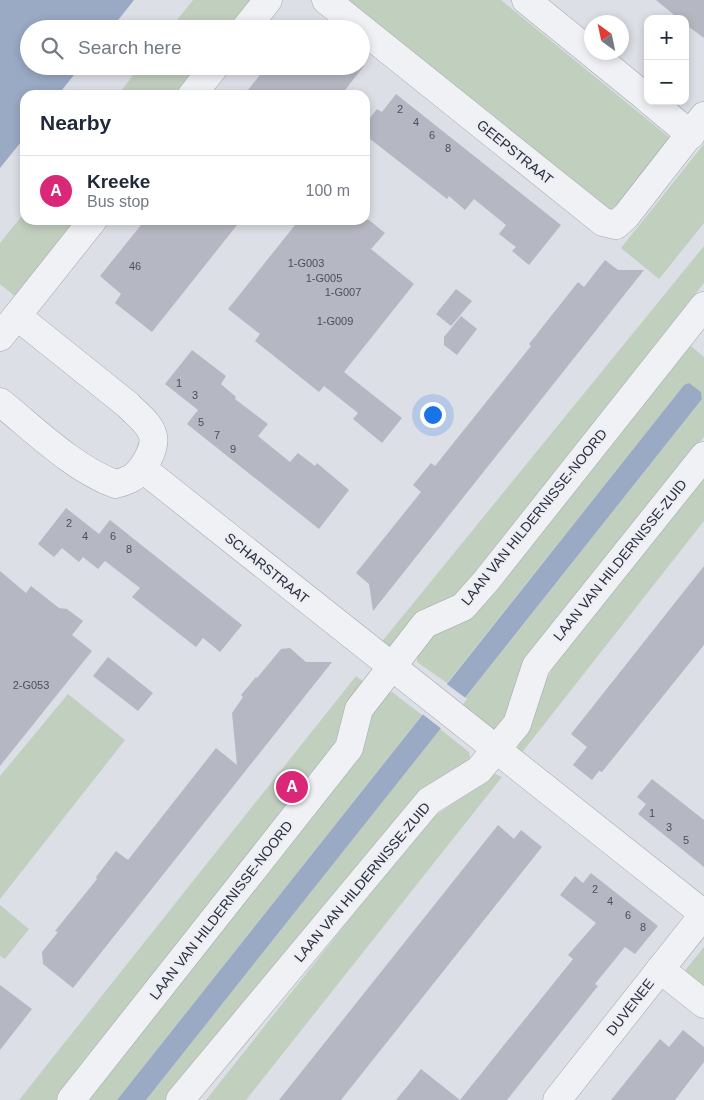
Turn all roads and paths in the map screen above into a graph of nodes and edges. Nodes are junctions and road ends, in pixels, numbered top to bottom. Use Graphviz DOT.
graph roads {
  1 [pos="268,0"];
  2 [pos="326,0"];
  3 [pos="526,0"];
  4 [pos="252,20"];
  5 [pos="351,20"];
  6 [pos="370,35"];
  7 [pos="208,75"];
  8 [pos="196,90"];
  9 [pos="644,96"];
  10 [pos="659,105"];
  11 [pos="698,125"];
  12 [pos="89,225"];
  13 [pos="704,306"];
  14 [pos="17,316"];
  15 [pos="0,337"];
  16 [pos="0,402"];
  17 [pos="704,456"];
  18 [pos="143,469"];
  19 [pos="393,666"];
  20 [pos="496,749"];
  21 [pos="704,914"];
  22 [pos="660,969"];
  23 [pos="704,1004"];
  24 [pos="71,1100"];
  25 [pos="180,1100"];
  26 [pos="557,1100"];
  1 -- 4 [label="street"];
  2 -- 5 [label="street, GEEPSTRAAT"];
  3 -- 9 [label="street"];
  6 -- 11 [label="street, GEEPSTRAAT"];
  7 -- 8 [label="street"];
  10 -- 11 [label="street"];
  12 -- 14 [label="street"];
  13 -- 19 [label="street, LAAN VAN HILDERNISSE-NOORD"];
  14 -- 15 [label="street"];
  14 -- 18 [label="street"];
  16 -- 18 [label="street"];
  17 -- 20 [label="street, LAAN VAN HILDERNISSE-ZUID"];
  18 -- 19 [label="street, SCHARSTRAAT"];
  19 -- 20 [label="street, SCHARSTRAAT"];
  19 -- 24 [label="street, LAAN VAN HILDERNISSE-NOORD"];
  20 -- 21 [label="street, SCHARSTRAAT"];
  20 -- 25 [label="street, LAAN VAN HILDERNISSE-ZUID"];
  21 -- 22 [label="street, DUVENEE"];
  22 -- 23 [label="street"];
  22 -- 26 [label="street, DUVENEE"];
}
